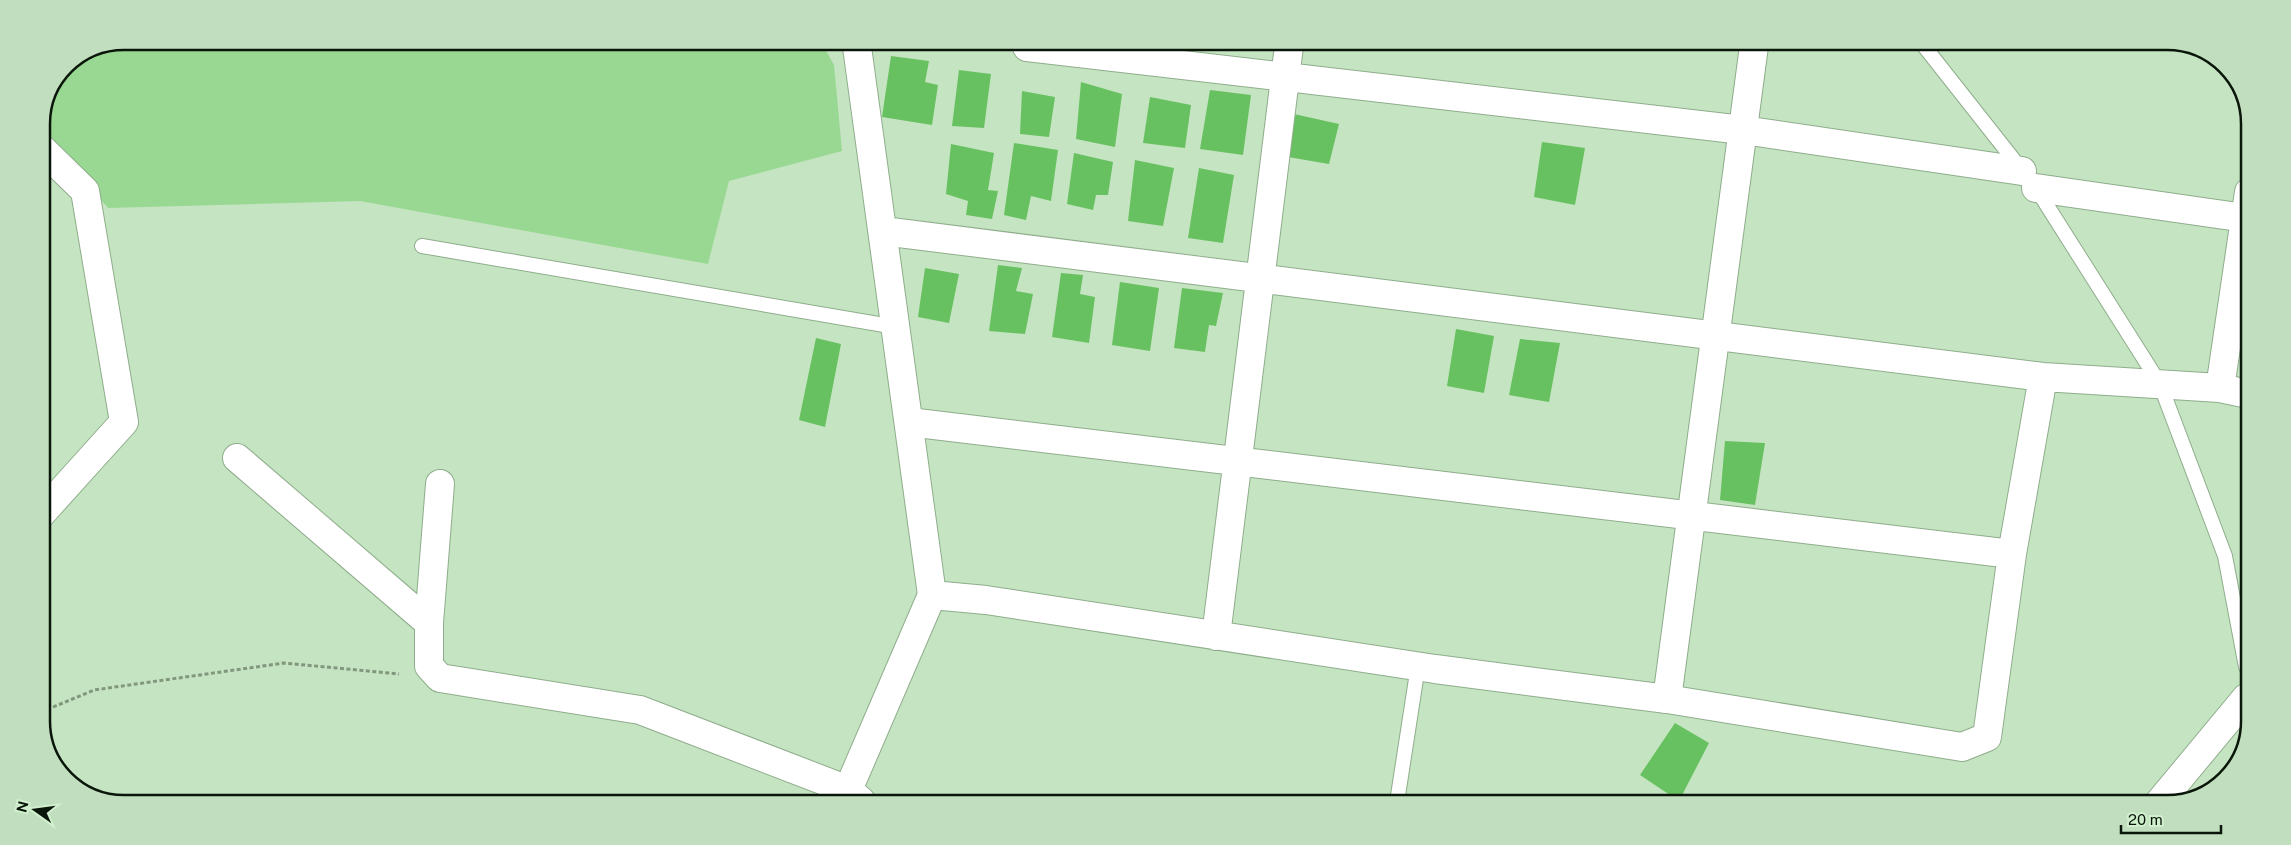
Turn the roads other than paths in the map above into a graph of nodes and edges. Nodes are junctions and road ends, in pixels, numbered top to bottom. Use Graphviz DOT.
graph roads {
  1 [pos="857,50"];
  2 [pos="1054,50"];
  3 [pos="1289,50"];
  4 [pos="1753,50"];
  5 [pos="1927,50"];
  6 [pos="1286,76"];
  7 [pos="1743,130"];
  8 [pos="50,157"];
  9 [pos="2029,179"];
  10 [pos="2241,204"];
  11 [pos="884,231"];
  12 [pos="422,246"];
  13 [pos="1260,278"];
  14 [pos="2241,287"];
  15 [pos="896,327"];
  16 [pos="1715,336"];
  17 [pos="2043,377"];
  18 [pos="2160,384"];
  19 [pos="2220,388"];
  20 [pos="2241,392"];
  21 [pos="908,422"];
  22 [pos="237,458"];
  23 [pos="1237,460"];
  24 [pos="440,484"];
  25 [pos="50,505"];
  26 [pos="1691,517"];
  27 [pos="2012,554"];
  28 [pos="932,595"];
  29 [pos="429,623"];
  30 [pos="1216,636"];
  31 [pos="2241,641"];
  32 [pos="1418,666"];
  33 [pos="1667,699"];
  34 [pos="2241,704"];
  35 [pos="855,795"];
  36 [pos="1398,795"];
  37 [pos="2165,795"];
  1 -- 11 [label="street"];
  2 -- 6 [label="street"];
  3 -- 6 [label="street"];
  4 -- 7 [label="street"];
  5 -- 9 [label="lane"];
  6 -- 7 [label="street"];
  6 -- 13 [label="street"];
  7 -- 9 [label="street"];
  7 -- 16 [label="street"];
  8 -- 25 [label="street"];
  9 -- 10 [label="street"];
  9 -- 18 [label="lane"];
  11 -- 13 [label="street"];
  11 -- 15 [label="street"];
  12 -- 15 [label="lane"];
  13 -- 16 [label="street"];
  13 -- 23 [label="street"];
  14 -- 19 [label="street"];
  15 -- 21 [label="street"];
  16 -- 17 [label="street"];
  16 -- 26 [label="street"];
  17 -- 18 [label="street"];
  17 -- 27 [label="street"];
  18 -- 19 [label="street"];
  18 -- 31 [label="lane"];
  19 -- 20 [label="street"];
  21 -- 23 [label="street"];
  21 -- 28 [label="street"];
  22 -- 29 [label="street"];
  23 -- 26 [label="street"];
  23 -- 30 [label="street"];
  24 -- 29 [label="street"];
  26 -- 27 [label="street"];
  26 -- 33 [label="street"];
  27 -- 33 [label="street"];
  28 -- 30 [label="street"];
  28 -- 35 [label="street"];
  29 -- 35 [label="street"];
  30 -- 32 [label="street"];
  32 -- 33 [label="street"];
  32 -- 36 [label="lane"];
  34 -- 37 [label="street"];
}
